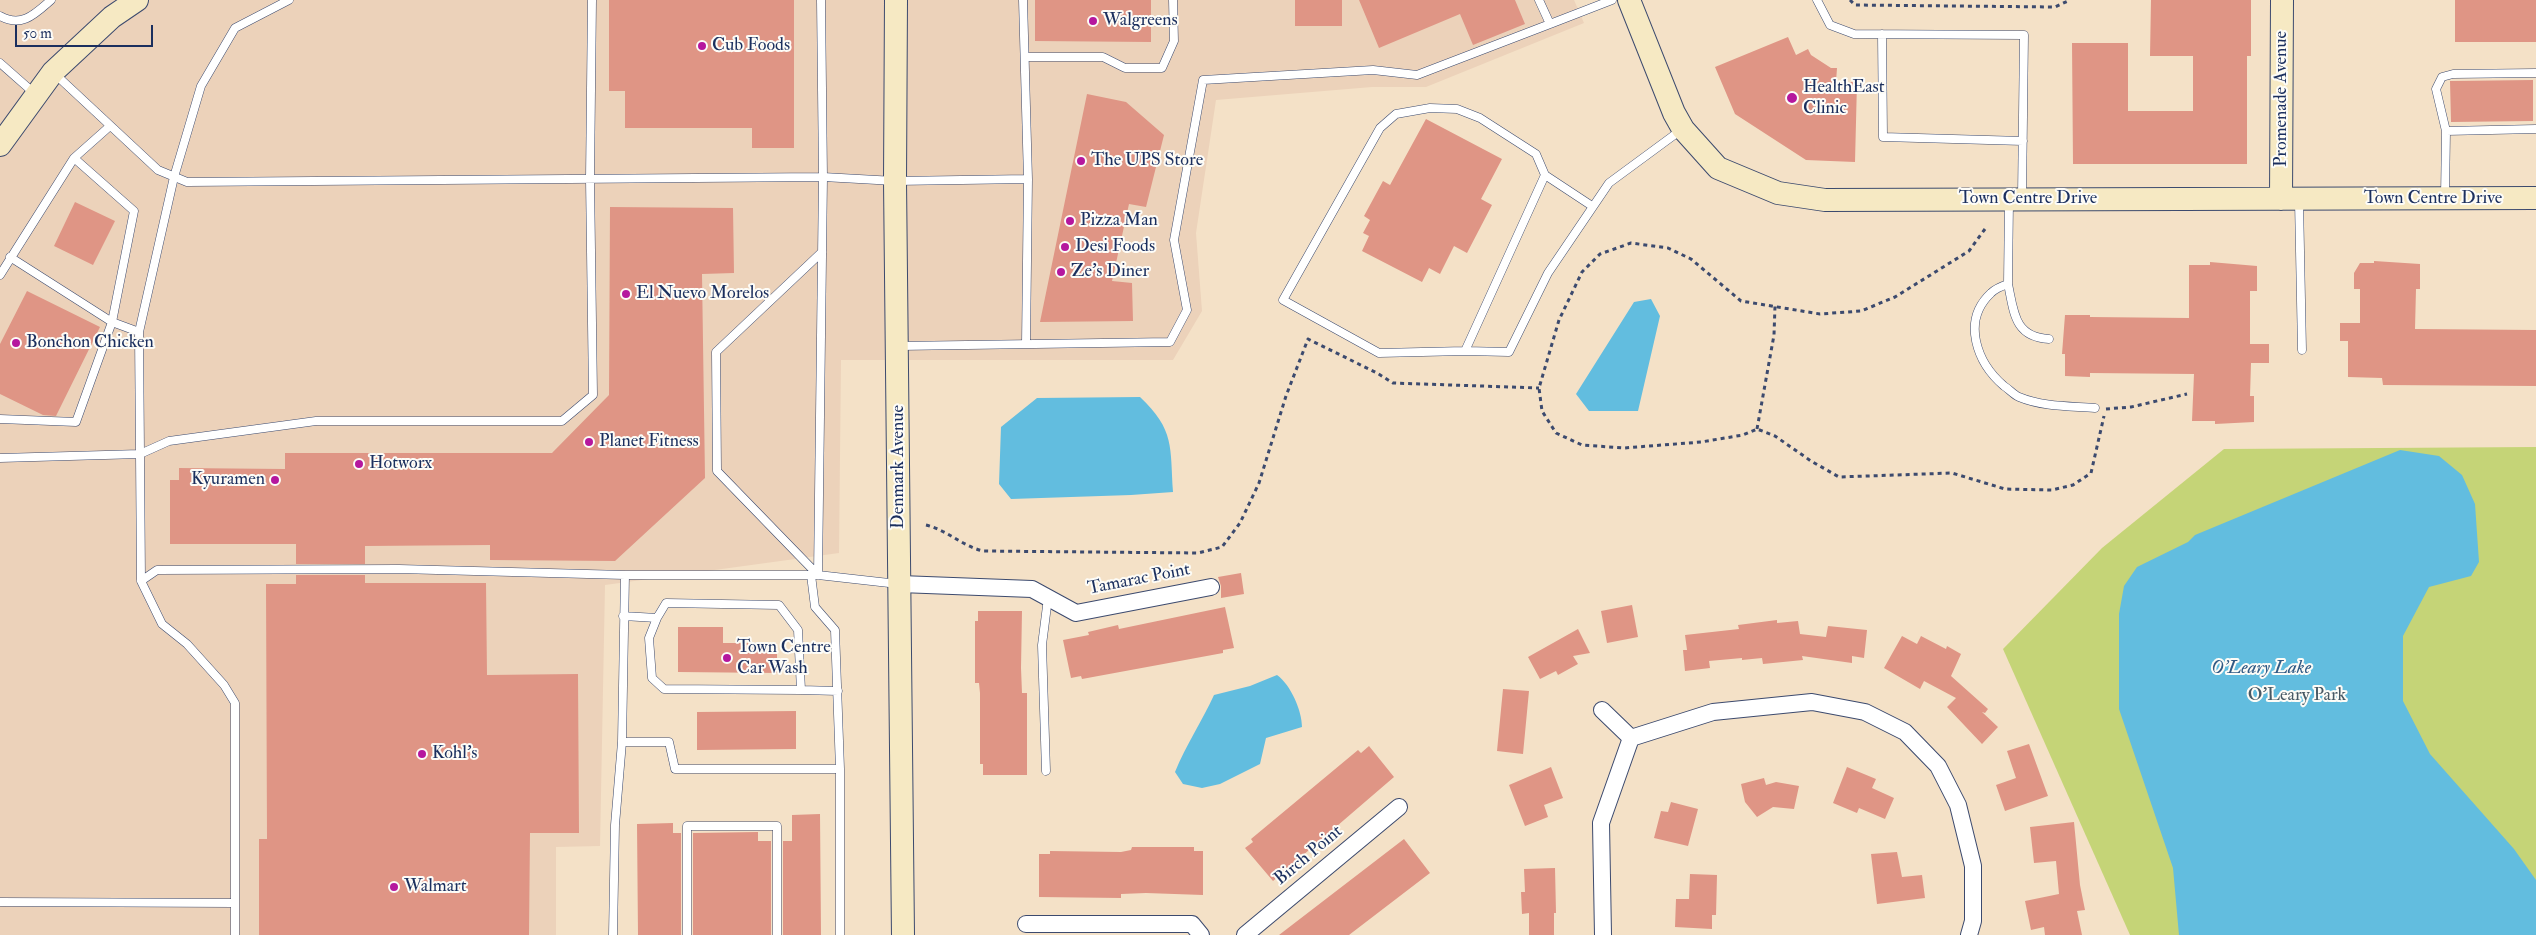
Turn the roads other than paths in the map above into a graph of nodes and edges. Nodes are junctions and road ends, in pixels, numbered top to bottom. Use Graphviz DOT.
graph roads {
  1 [pos="51,0"];
  2 [pos="289,0"];
  3 [pos="592,0"];
  4 [pos="821,0"];
  5 [pos="896,0"];
  6 [pos="1024,0"];
  7 [pos="1173,0"];
  8 [pos="1540,0"];
  9 [pos="1612,0"];
  10 [pos="1629,0"];
  11 [pos="1817,0"];
  12 [pos="2282,0"];
  13 [pos="127,2"];
  14 [pos="0,16"];
  15 [pos="1550,24"];
  16 [pos="1882,34"];
  17 [pos="1025,58"];
  18 [pos="0,63"];
  19 [pos="53,72"];
  20 [pos="2536,73"];
  21 [pos="36,95"];
  22 [pos="110,126"];
  23 [pos="1683,129"];
  24 [pos="2536,129"];
  25 [pos="2446,131"];
  26 [pos="2023,140"];
  27 [pos="0,145"];
  28 [pos="74,158"];
  29 [pos="1545,174"];
  30 [pos="174,177"];
  31 [pos="823,177"];
  32 [pos="1028,178"];
  33 [pos="590,179"];
  34 [pos="896,181"];
  35 [pos="2536,198"];
  36 [pos="2016,199"];
  37 [pos="2290,199"];
  38 [pos="2445,199"];
  39 [pos="1592,206"];
  40 [pos="822,252"];
  41 [pos="10,257"];
  42 [pos="0,275"];
  43 [pos="2008,284"];
  44 [pos="112,322"];
  45 [pos="139,332"];
  46 [pos="2049,340"];
  47 [pos="1026,344"];
  48 [pos="899,346"];
  49 [pos="2302,350"];
  50 [pos="1465,351"];
  51 [pos="2095,408"];
  52 [pos="0,419"];
  53 [pos="140,454"];
  54 [pos="0,458"];
  55 [pos="624,574"];
  56 [pos="814,575"];
  57 [pos="141,581"];
  58 [pos="900,584"];
  59 [pos="1211,587"];
  60 [pos="1048,598"];
  61 [pos="623,616"];
  62 [pos="657,618"];
  63 [pos="801,690"];
  64 [pos="838,691"];
  65 [pos="1602,710"];
  66 [pos="1631,738"];
  67 [pos="622,742"];
  68 [pos="840,768"];
  69 [pos="1046,771"];
  70 [pos="1399,808"];
  71 [pos="0,902"];
  72 [pos="235,903"];
  73 [pos="1026,924"];
  74 [pos="235,935"];
  75 [pos="613,935"];
  76 [pos="687,935"];
  77 [pos="777,935"];
  78 [pos="840,935"];
  79 [pos="903,935"];
  80 [pos="1201,935"];
  81 [pos="1245,935"];
  82 [pos="1603,935"];
  83 [pos="1969,935"];
  1 -- 14 [label="lane"];
  2 -- 30 [label="lane"];
  3 -- 33 [label="lane"];
  4 -- 31 [label="lane"];
  5 -- 34 [label="street, Denmark Avenue"];
  6 -- 17 [label="lane"];
  7 -- 17 [label="lane"];
  8 -- 15 [label="lane"];
  9 -- 15 [label="lane"];
  10 -- 23 [label="street, Town Centre Drive"];
  11 -- 16 [label="lane"];
  12 -- 37 [label="street, Promenade Avenue"];
  13 -- 19 [label="street"];
  15 -- 47 [label="lane"];
  16 -- 26 [label="lane"];
  16 -- 26 [label="lane"];
  17 -- 32 [label="lane"];
  18 -- 21 [label="lane"];
  19 -- 21 [label="street"];
  19 -- 22 [label="lane"];
  20 -- 25 [label="lane"];
  21 -- 27 [label="street"];
  22 -- 28 [label="lane"];
  22 -- 30 [label="lane"];
  23 -- 36 [label="street, Town Centre Drive"];
  23 -- 39 [label="lane"];
  24 -- 25 [label="lane"];
  25 -- 38 [label="lane"];
  26 -- 36 [label="lane"];
  28 -- 41 [label="lane"];
  28 -- 44 [label="lane"];
  29 -- 39 [label="lane"];
  29 -- 50 [label="lane"];
  29 -- 50 [label="lane"];
  30 -- 33 [label="lane"];
  30 -- 45 [label="lane"];
  31 -- 33 [label="lane"];
  31 -- 34 [label="lane"];
  31 -- 40 [label="lane"];
  32 -- 34 [label="lane"];
  32 -- 47 [label="lane"];
  33 -- 53 [label="lane"];
  34 -- 48 [label="street, Denmark Avenue"];
  35 -- 38 [label="street, Town Centre Drive"];
  36 -- 37 [label="street, Town Centre Drive"];
  36 -- 43 [label="lane"];
  37 -- 38 [label="street, Town Centre Drive"];
  37 -- 49 [label="lane"];
  39 -- 50 [label="lane"];
  40 -- 56 [label="lane"];
  40 -- 56 [label="lane"];
  41 -- 42 [label="lane"];
  41 -- 44 [label="lane"];
  43 -- 46 [label="lane"];
  43 -- 51 [label="lane"];
  44 -- 45 [label="lane"];
  44 -- 52 [label="lane"];
  45 -- 53 [label="lane"];
  47 -- 48 [label="lane"];
  48 -- 58 [label="street, Denmark Avenue"];
  53 -- 54 [label="lane"];
  53 -- 57 [label="lane"];
  55 -- 56 [label="lane"];
  55 -- 57 [label="lane"];
  55 -- 61 [label="lane"];
  56 -- 58 [label="lane"];
  56 -- 64 [label="lane"];
  57 -- 72 [label="lane"];
  58 -- 60 [label="street, Tamarac Point"];
  58 -- 79 [label="street, Denmark Avenue"];
  59 -- 60 [label="street, Tamarac Point"];
  60 -- 69 [label="lane"];
  61 -- 62 [label="lane"];
  61 -- 67 [label="lane"];
  62 -- 63 [label="lane"];
  62 -- 63 [label="lane"];
  63 -- 64 [label="lane"];
  64 -- 68 [label="lane"];
  65 -- 66 [label="street"];
  66 -- 82 [label="street"];
  66 -- 83 [label="street"];
  67 -- 68 [label="lane"];
  67 -- 75 [label="lane"];
  68 -- 78 [label="lane"];
  70 -- 81 [label="street, Birch Point"];
  71 -- 72 [label="lane"];
  72 -- 74 [label="lane"];
  73 -- 80 [label="street"];
  76 -- 77 [label="lane"];
}
